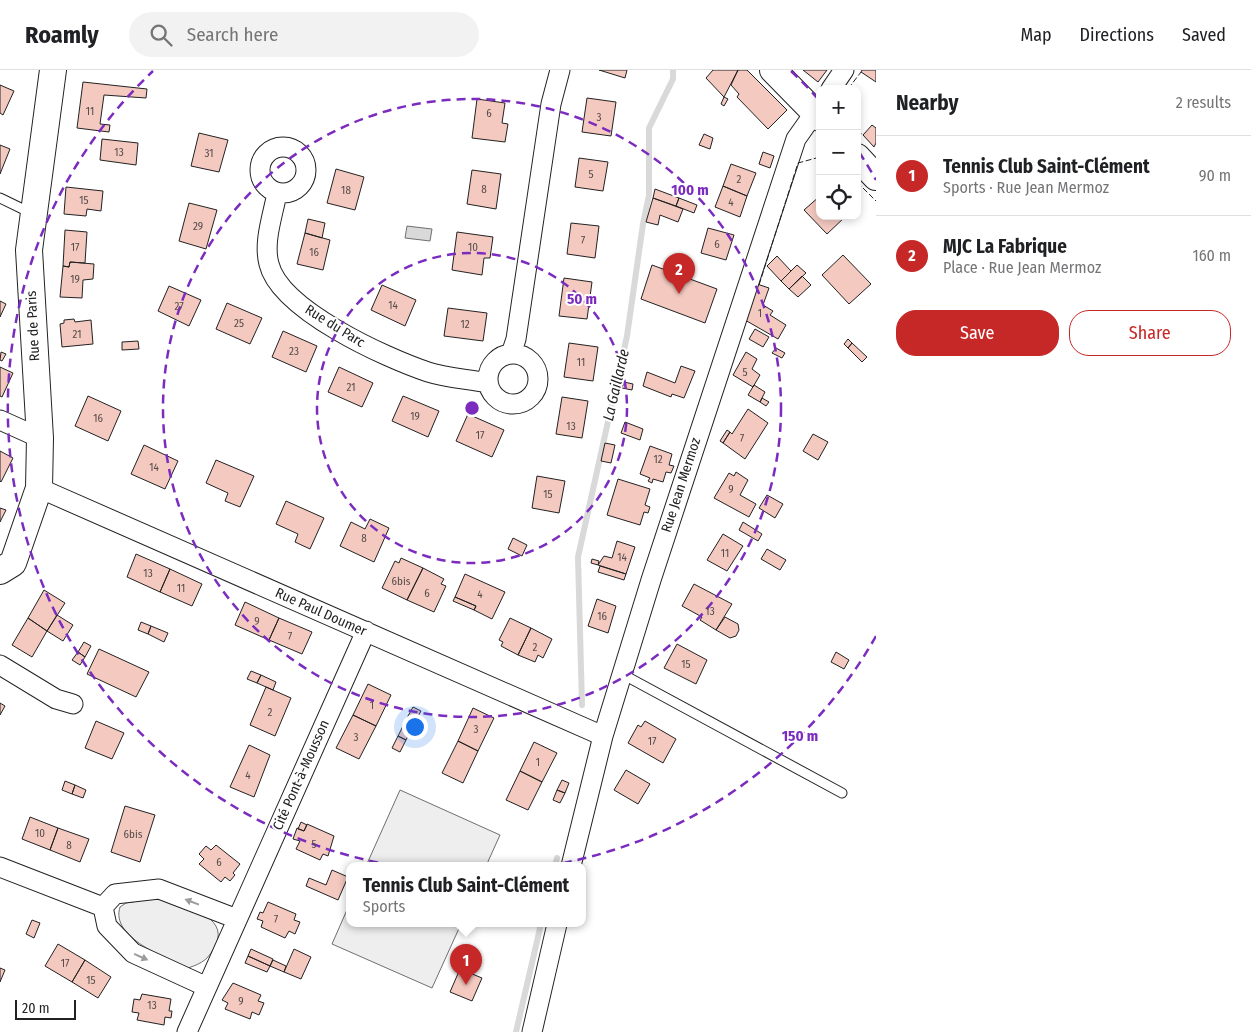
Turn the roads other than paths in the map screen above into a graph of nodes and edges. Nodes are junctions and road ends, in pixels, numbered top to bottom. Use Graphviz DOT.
graph roads {
  1 [pos="53,70"];
  2 [pos="560,70"];
  3 [pos="773,70"];
  4 [pos="844,70"];
  5 [pos="834,85"];
  6 [pos="816,110"];
  7 [pos="816,115"];
  8 [pos="861,161"];
  9 [pos="876,177"];
  10 [pos="277,193"];
  11 [pos="0,198"];
  12 [pos="34,215"];
  13 [pos="511,354"];
  14 [pos="488,383"];
  15 [pos="0,420"];
  16 [pos="40,438"];
  17 [pos="39,488"];
  18 [pos="0,571"];
  19 [pos="366,632"];
  20 [pos="0,664"];
  21 [pos="622,674"];
  22 [pos="73,704"];
  23 [pos="603,736"];
  24 [pos="842,793"];
  25 [pos="573,862"];
  26 [pos="0,867"];
  27 [pos="103,907"];
  28 [pos="237,920"];
  29 [pos="557,927"];
  30 [pos="207,987"];
  31 [pos="187,1032"];
  32 [pos="532,1032"];
  1 -- 12 [label="street, Rue de Paris"];
  2 -- 13 [label="street"];
  3 -- 6 [label="street"];
  4 -- 5 [label="street"];
  7 -- 21 [label="street, Rue Jean Mermoz"];
  8 -- 9 [label="street"];
  10 -- 14 [label="street, Rue du Parc"];
  11 -- 12 [label="lane"];
  12 -- 16 [label="street, Rue de Paris"];
  13 -- 14 [label="street"];
  13 -- 14 [label="street"];
  15 -- 16 [label="street"];
  16 -- 17 [label="street, Rue de Paris"];
  17 -- 18 [label="street, Rue de Paris"];
  17 -- 19 [label="street, Rue Paul Doumer"];
  19 -- 23 [label="street, Rue Paul Doumer"];
  19 -- 28 [label="street, Cité Pont-à-Mousson"];
  20 -- 22 [label="street"];
  21 -- 23 [label="street, Rue Jean Mermoz"];
  21 -- 24 [label="lane"];
  23 -- 25 [label="street, Rue Jean Mermoz"];
  26 -- 27 [label="street"];
  28 -- 27 [label="street, one-way"];
  27 -- 30 [label="street, one-way"];
  28 -- 30 [label="street, Cité Pont-à-Mousson"];
  29 -- 32 [label="street"];
  30 -- 31 [label="street, Cité Pont-à-Mousson"];
}
